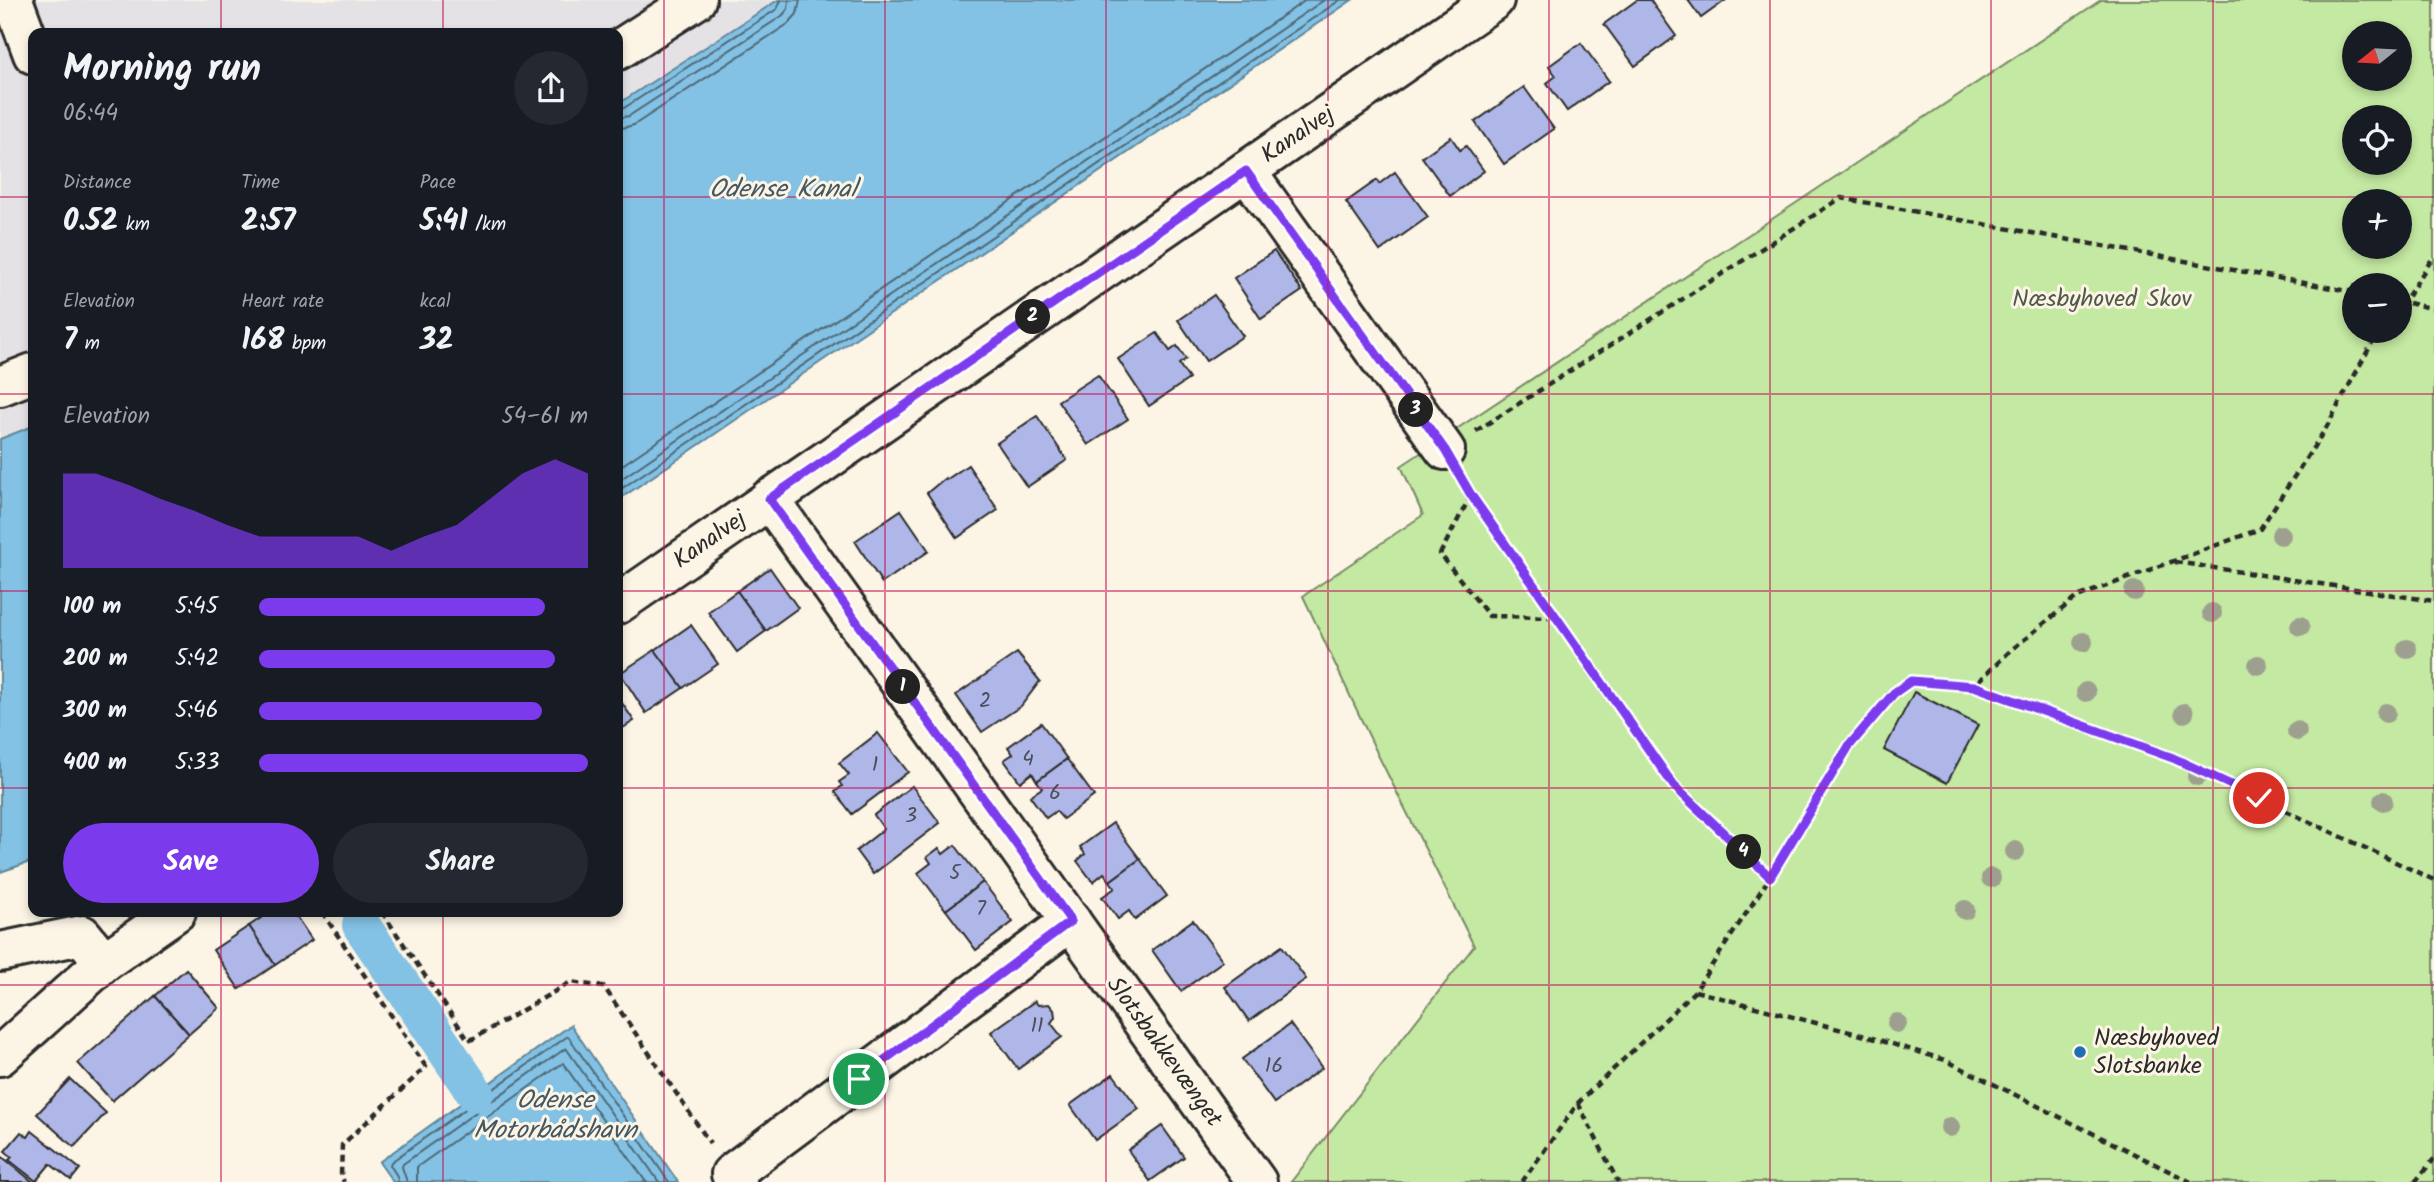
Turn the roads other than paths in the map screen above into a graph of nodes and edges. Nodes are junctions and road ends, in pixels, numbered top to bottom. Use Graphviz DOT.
graph roads {
  1 [pos="13,0"];
  2 [pos="696,0"];
  3 [pos="1494,0"];
  4 [pos="28,40"];
  5 [pos="623,47"];
  6 [pos="1246,171"];
  7 [pos="28,375"];
  8 [pos="0,386"];
  9 [pos="1445,450"];
  10 [pos="769,499"];
  11 [pos="623,601"];
  12 [pos="169,917"];
  13 [pos="1071,921"];
  14 [pos="0,952"];
  15 [pos="104,962"];
  16 [pos="0,1055"];
  17 [pos="734,1178"];
  18 [pos="1257,1182"];
  1 -- 4 [label="street"];
  2 -- 5 [label="street"];
  3 -- 6 [label="street, Kanalvej"];
  6 -- 9 [label="street"];
  6 -- 10 [label="street, Kanalvej"];
  7 -- 8 [label="street"];
  10 -- 11 [label="street, Kanalvej"];
  10 -- 13 [label="street, Slotsbakkevænget"];
  12 -- 15 [label="street"];
  13 -- 17 [label="street"];
  13 -- 18 [label="street, Slotsbakkevænget"];
  14 -- 15 [label="street"];
  15 -- 16 [label="street"];
}
